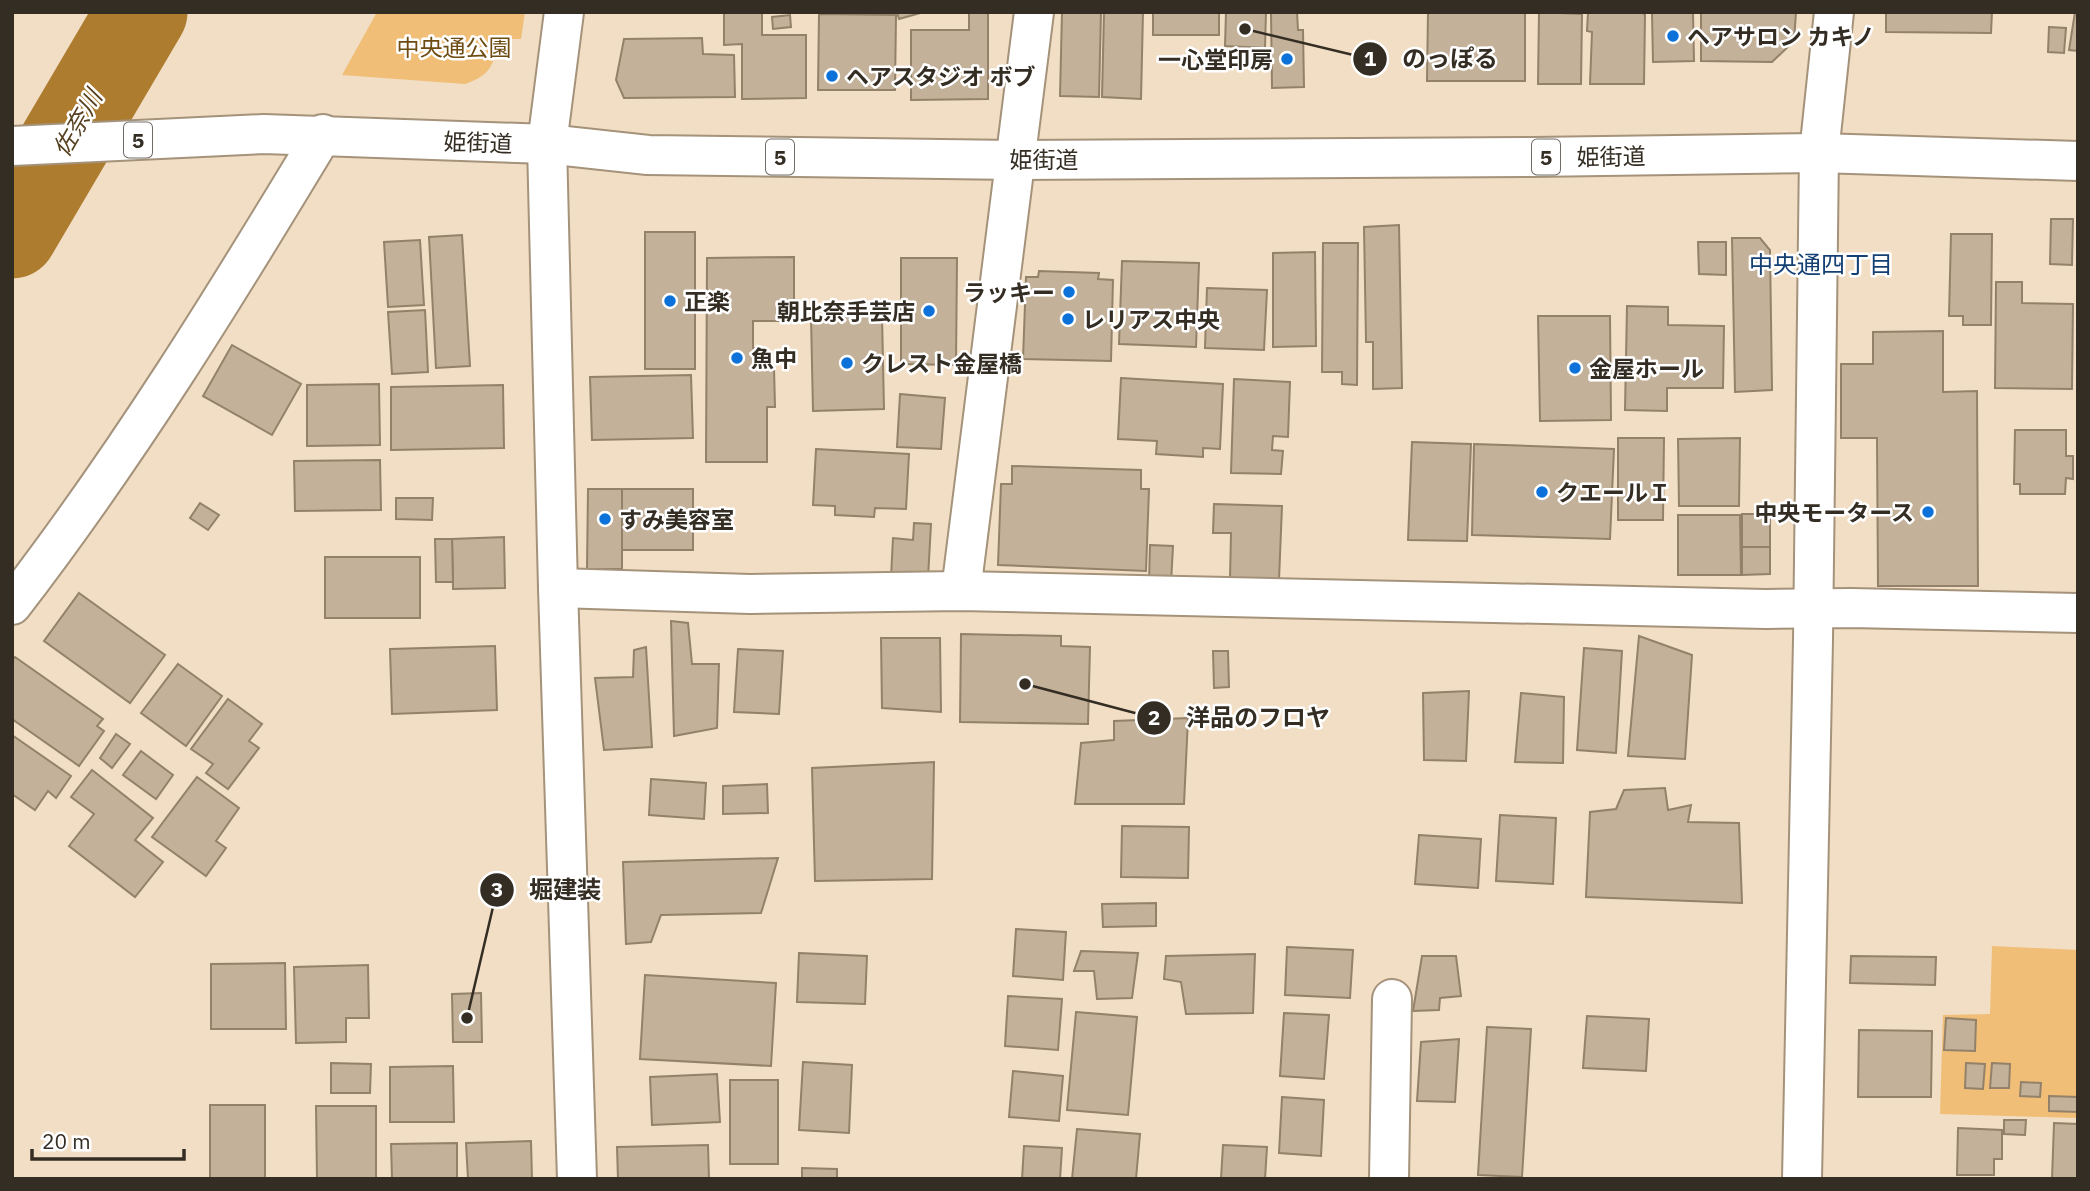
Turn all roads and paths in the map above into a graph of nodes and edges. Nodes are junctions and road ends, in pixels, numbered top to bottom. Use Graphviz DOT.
graph roads {
  1 [pos="564,12"];
  2 [pos="1034,12"];
  3 [pos="1834,12"];
  4 [pos="323,134"];
  5 [pos="547,144"];
  6 [pos="12,146"];
  7 [pos="1819,153"];
  8 [pos="1014,160"];
  9 [pos="2078,160"];
  10 [pos="558,588"];
  11 [pos="961,591"];
  12 [pos="12,605"];
  13 [pos="1812,609"];
  14 [pos="2078,613"];
  15 [pos="1392,999"];
  16 [pos="577,1179"];
  17 [pos="1389,1179"];
  18 [pos="1802,1179"];
  1 -- 5 [label="street"];
  2 -- 8 [label="street"];
  3 -- 7 [label="street"];
  4 -- 5 [label="street, 姫街道 / 5"];
  4 -- 6 [label="street, 姫街道 / 5"];
  4 -- 12 [label="street"];
  5 -- 8 [label="street, 姫街道 / 5"];
  5 -- 10 [label="street"];
  7 -- 8 [label="street, 姫街道 / 5"];
  7 -- 9 [label="street, 姫街道 / 5"];
  7 -- 13 [label="street"];
  8 -- 11 [label="street"];
  10 -- 11 [label="street"];
  10 -- 16 [label="street"];
  11 -- 13 [label="street"];
  13 -- 14 [label="street"];
  13 -- 18 [label="street"];
  15 -- 17 [label="street"];
}
